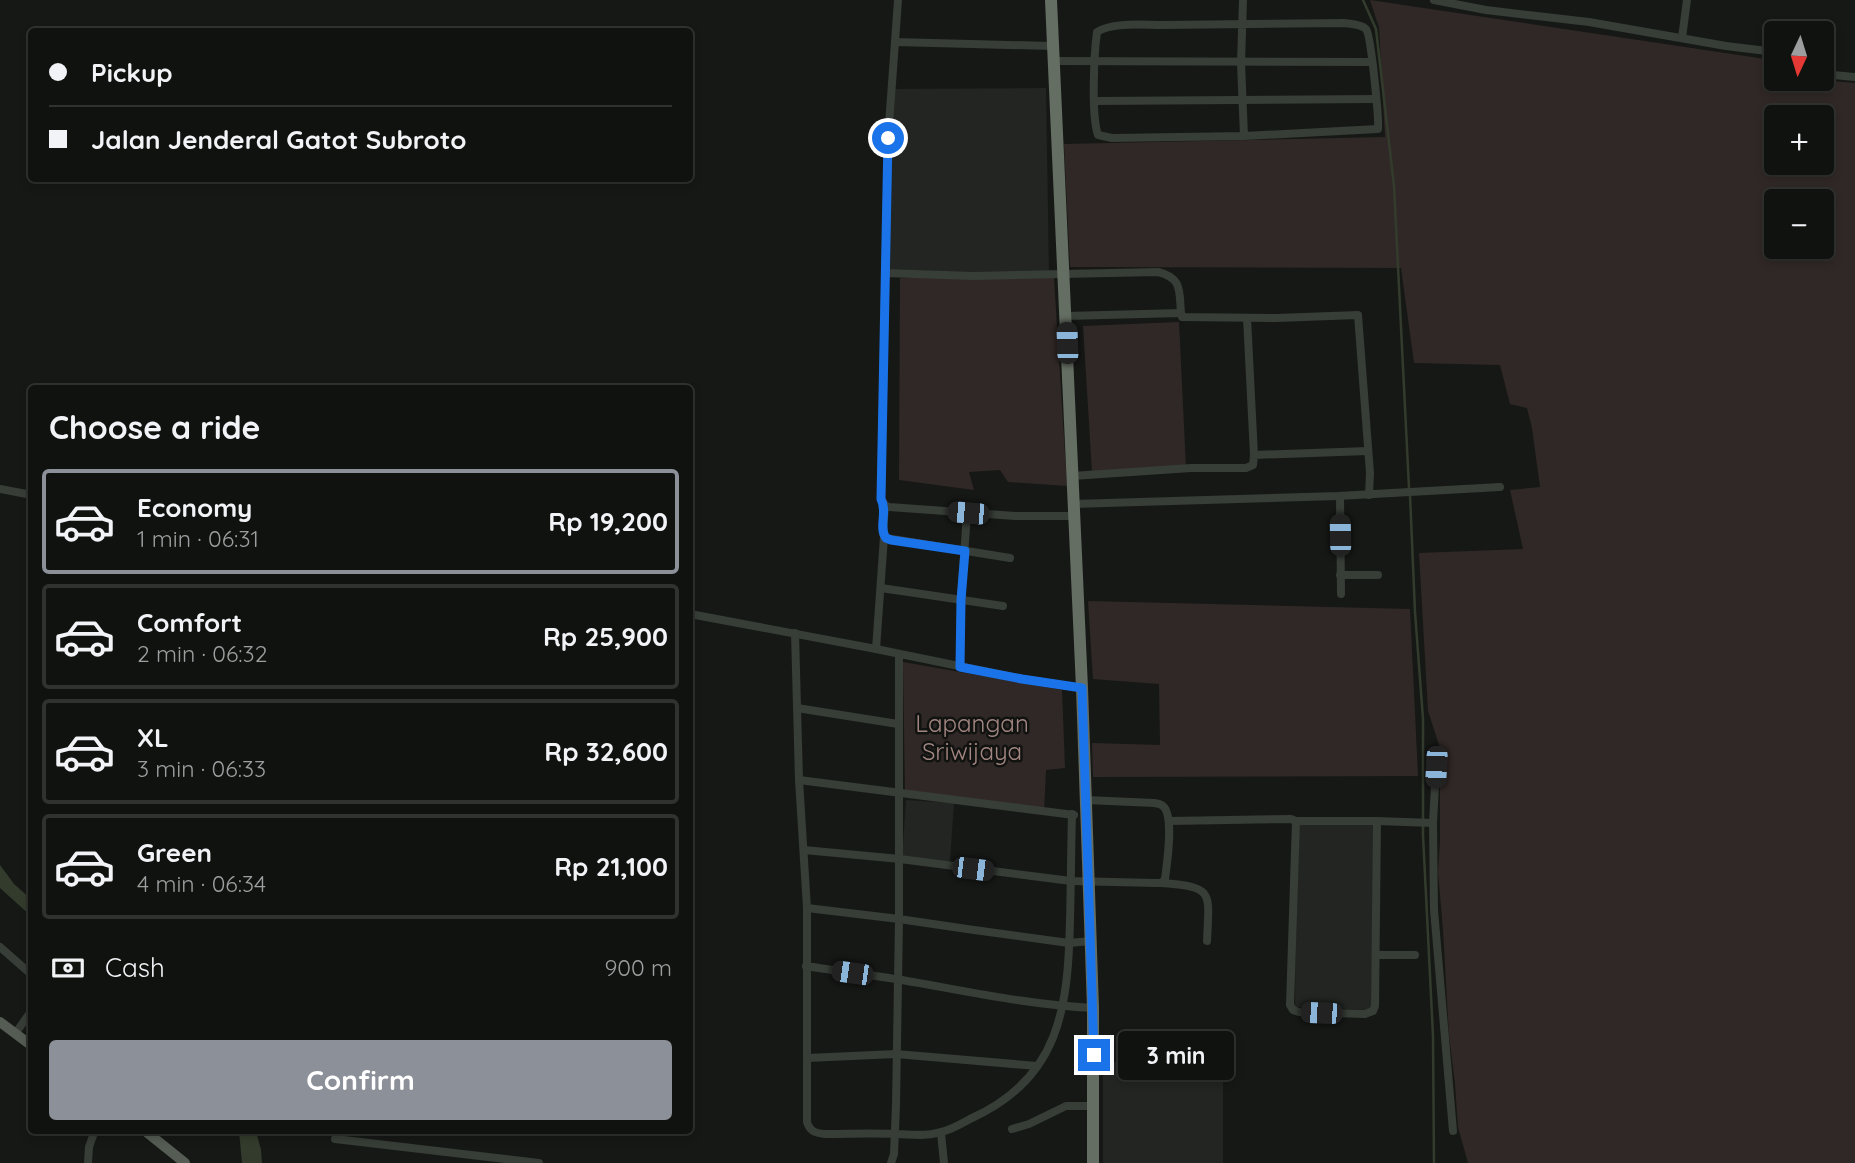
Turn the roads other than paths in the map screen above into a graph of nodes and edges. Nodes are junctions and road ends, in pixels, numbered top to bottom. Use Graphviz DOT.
graph roads {
  1 [pos="898,0"];
  2 [pos="1051,0"];
  3 [pos="1243,0"];
  4 [pos="1434,0"];
  5 [pos="1488,0"];
  6 [pos="1687,0"];
  7 [pos="1486,10"];
  8 [pos="1243,24"];
  9 [pos="1682,38"];
  10 [pos="895,42"];
  11 [pos="1052,46"];
  12 [pos="1764,51"];
  13 [pos="1053,61"];
  14 [pos="1094,62"];
  15 [pos="1372,62"];
  16 [pos="1241,63"];
  17 [pos="1834,75"];
  18 [pos="1855,77"];
  19 [pos="1376,99"];
  20 [pos="1242,100"];
  21 [pos="1095,101"];
  22 [pos="1244,136"];
  23 [pos="885,273"];
  24 [pos="1063,273"];
  25 [pos="1181,313"];
  26 [pos="1066,316"];
  27 [pos="1247,318"];
  28 [pos="1368,451"];
  29 [pos="1254,455"];
  30 [pos="1072,475"];
  31 [pos="1500,487"];
  32 [pos="0,489"];
  33 [pos="28,494"];
  34 [pos="1368,495"];
  35 [pos="1339,496"];
  36 [pos="885,505"];
  37 [pos="1074,510"];
  38 [pos="968,513"];
  39 [pos="884,537"];
  40 [pos="965,551"];
  41 [pos="1010,558"];
  42 [pos="1340,575"];
  43 [pos="1378,575"];
  44 [pos="881,588"];
  45 [pos="1341,594"];
  46 [pos="961,600"];
  47 [pos="1003,606"];
  48 [pos="693,615"];
  49 [pos="795,634"];
  50 [pos="876,649"];
  51 [pos="899,654"];
  52 [pos="960,667"];
  53 [pos="1082,688"];
  54 [pos="797,708"];
  55 [pos="898,724"];
  56 [pos="1436,767"];
  57 [pos="799,780"];
  58 [pos="900,794"];
  59 [pos="1086,800"];
  60 [pos="1072,814"];
  61 [pos="1086,816"];
  62 [pos="1169,821"];
  63 [pos="1296,821"];
  64 [pos="1377,821"];
  65 [pos="1430,823"];
  66 [pos="804,850"];
  67 [pos="900,859"];
  68 [pos="1071,881"];
  69 [pos="1089,881"];
  70 [pos="1162,883"];
  71 [pos="807,908"];
  72 [pos="899,919"];
  73 [pos="1091,941"];
  74 [pos="1207,941"];
  75 [pos="1069,943"];
  76 [pos="0,947"];
  77 [pos="1376,955"];
  78 [pos="1415,955"];
  79 [pos="806,967"];
  80 [pos="28,972"];
  81 [pos="898,979"];
  82 [pos="1063,1007"];
  83 [pos="1093,1008"];
  84 [pos="28,1016"];
  85 [pos="0,1022"];
  86 [pos="15,1034"];
  87 [pos="28,1043"];
  88 [pos="896,1054"];
  89 [pos="807,1058"];
  90 [pos="1037,1066"];
  91 [pos="1093,1106"];
  92 [pos="1012,1129"];
  93 [pos="1452,1130"];
  94 [pos="941,1133"];
  95 [pos="93,1134"];
  96 [pos="149,1134"];
  97 [pos="895,1134"];
  98 [pos="335,1139"];
  99 [pos="88,1163"];
  100 [pos="185,1163"];
  101 [pos="539,1163"];
  102 [pos="891,1163"];
  103 [pos="944,1163"];
  104 [pos="1093,1163"];
  1 -- 10 [label="street"];
  2 -- 11 [label="highway"];
  3 -- 8 [label="street"];
  4 -- 7 [label="street"];
  5 -- 7 [label="street"];
  6 -- 9 [label="street"];
  7 -- 9 [label="street"];
  8 -- 14 [label="street"];
  8 -- 15 [label="street"];
  8 -- 16 [label="street"];
  9 -- 12 [label="street"];
  10 -- 11 [label="street"];
  10 -- 23 [label="street"];
  11 -- 13 [label="highway"];
  13 -- 14 [label="street"];
  13 -- 24 [label="highway"];
  14 -- 16 [label="street"];
  14 -- 21 [label="street"];
  15 -- 16 [label="street"];
  15 -- 19 [label="street"];
  16 -- 20 [label="street"];
  17 -- 18 [label="street"];
  19 -- 20 [label="street"];
  19 -- 22 [label="street"];
  20 -- 21 [label="street"];
  20 -- 22 [label="street"];
  21 -- 22 [label="street"];
  23 -- 24 [label="street"];
  23 -- 36 [label="street"];
  24 -- 25 [label="street"];
  24 -- 26 [label="highway"];
  25 -- 26 [label="street"];
  25 -- 27 [label="street"];
  26 -- 30 [label="highway"];
  27 -- 28 [label="street"];
  27 -- 29 [label="street"];
  28 -- 29 [label="street"];
  28 -- 34 [label="street"];
  29 -- 30 [label="street"];
  30 -- 37 [label="highway"];
  31 -- 34 [label="street"];
  32 -- 33 [label="street"];
  34 -- 35 [label="street"];
  35 -- 37 [label="street"];
  35 -- 42 [label="street"];
  36 -- 38 [label="street"];
  36 -- 39 [label="street"];
  37 -- 38 [label="street"];
  37 -- 53 [label="highway"];
  38 -- 40 [label="street"];
  39 -- 40 [label="street"];
  39 -- 44 [label="street"];
  40 -- 41 [label="street"];
  40 -- 46 [label="street"];
  42 -- 43 [label="street"];
  42 -- 45 [label="street"];
  44 -- 46 [label="street"];
  44 -- 50 [label="street"];
  46 -- 47 [label="street"];
  46 -- 52 [label="street"];
  48 -- 49 [label="street"];
  49 -- 50 [label="street"];
  49 -- 54 [label="street"];
  50 -- 51 [label="street"];
  51 -- 52 [label="street"];
  51 -- 55 [label="street"];
  52 -- 53 [label="street"];
  53 -- 59 [label="highway"];
  54 -- 55 [label="street"];
  54 -- 57 [label="street"];
  55 -- 58 [label="street"];
  56 -- 65 [label="street"];
  57 -- 58 [label="street"];
  57 -- 66 [label="street"];
  58 -- 60 [label="street"];
  58 -- 67 [label="street"];
  59 -- 61 [label="highway"];
  59 -- 62 [label="street"];
  60 -- 61 [label="street"];
  60 -- 68 [label="street"];
  61 -- 69 [label="highway"];
  62 -- 63 [label="street"];
  62 -- 70 [label="street"];
  63 -- 64 [label="street"];
  63 -- 77 [label="street"];
  64 -- 65 [label="street"];
  64 -- 77 [label="street"];
  65 -- 93 [label="street"];
  66 -- 67 [label="street"];
  66 -- 71 [label="street"];
  67 -- 68 [label="street"];
  67 -- 72 [label="street"];
  68 -- 69 [label="street"];
  68 -- 75 [label="street"];
  69 -- 70 [label="street"];
  69 -- 73 [label="highway"];
  70 -- 74 [label="street"];
  71 -- 72 [label="street"];
  71 -- 79 [label="street"];
  72 -- 75 [label="street"];
  72 -- 81 [label="street"];
  73 -- 75 [label="street"];
  73 -- 83 [label="highway"];
  75 -- 82 [label="street"];
  76 -- 80 [label="street"];
  77 -- 78 [label="street"];
  79 -- 81 [label="street"];
  79 -- 89 [label="street"];
  81 -- 82 [label="street"];
  81 -- 88 [label="street"];
  82 -- 83 [label="street"];
  82 -- 90 [label="street"];
  83 -- 91 [label="highway"];
  84 -- 86 [label="street"];
  85 -- 86 [label="main road"];
  86 -- 87 [label="main road"];
  88 -- 89 [label="street"];
  88 -- 90 [label="street"];
  88 -- 97 [label="street"];
  89 -- 97 [label="street"];
  90 -- 94 [label="street"];
  91 -- 92 [label="street"];
  91 -- 104 [label="highway"];
  94 -- 97 [label="street"];
  94 -- 103 [label="street"];
  95 -- 99 [label="street"];
  96 -- 100 [label="main road"];
  97 -- 102 [label="street"];
  98 -- 101 [label="street"];
}
